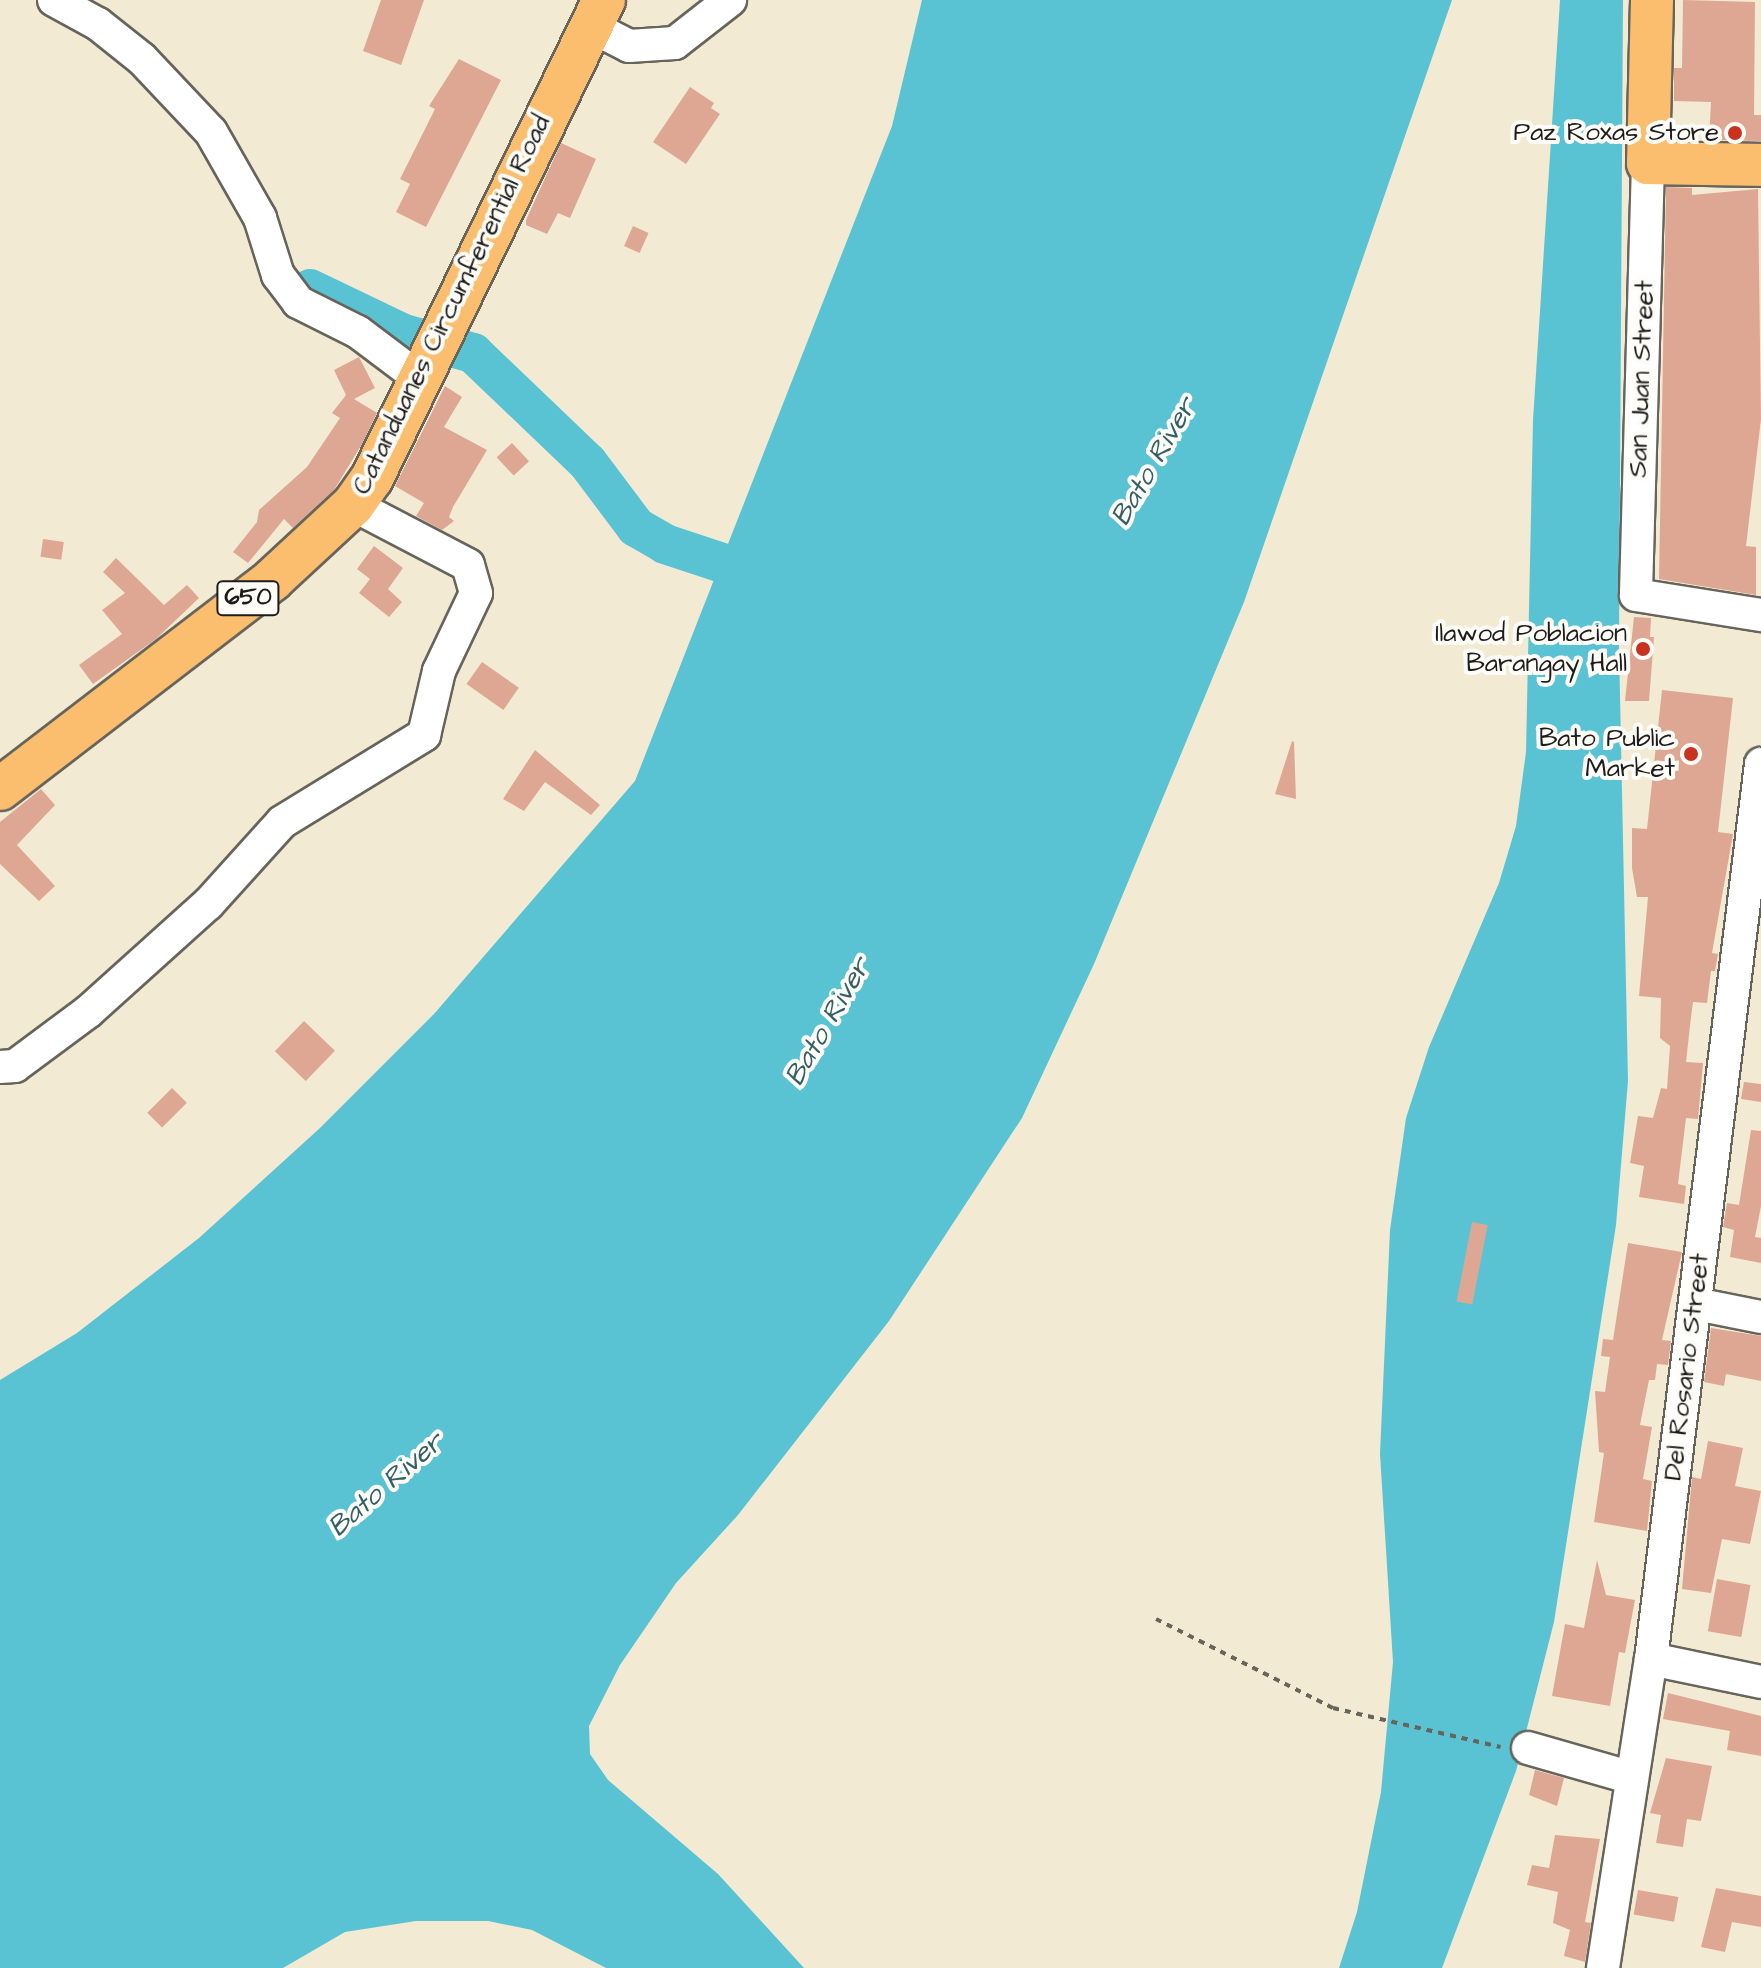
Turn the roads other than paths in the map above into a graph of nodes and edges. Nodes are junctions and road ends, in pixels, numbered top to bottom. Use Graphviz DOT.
graph roads {
  1 [pos="54,0"];
  2 [pos="730,0"];
  3 [pos="1652,0"];
  4 [pos="597,13"];
  5 [pos="1648,163"];
  6 [pos="1761,165"];
  7 [pos="431,352"];
  8 [pos="353,505"];
  9 [pos="1761,615"];
  10 [pos="1761,764"];
  11 [pos="0,789"];
  12 [pos="0,1067"];
  13 [pos="1696,1304"];
  14 [pos="1761,1317"];
  15 [pos="1651,1659"];
  16 [pos="1761,1682"];
  17 [pos="1522,1749"];
  18 [pos="1629,1777"];
  19 [pos="1603,1968"];
  1 -- 7 [label="street"];
  2 -- 4 [label="street"];
  3 -- 5 [label="main road"];
  4 -- 7 [label="main road, Catanduanes Circumferential Road / 650"];
  5 -- 6 [label="main road"];
  5 -- 9 [label="street, San Juan Street"];
  7 -- 8 [label="main road, Catanduanes Circumferential Road / 650"];
  8 -- 11 [label="main road, Catanduanes Circumferential Road / 650"];
  8 -- 12 [label="street"];
  10 -- 13 [label="street, Del Rosario Street"];
  13 -- 14 [label="street"];
  13 -- 15 [label="street, Del Rosario Street"];
  15 -- 16 [label="street"];
  15 -- 18 [label="street, Del Rosario Street"];
  17 -- 18 [label="street"];
  18 -- 19 [label="street, Del Rosario Street"];
}
